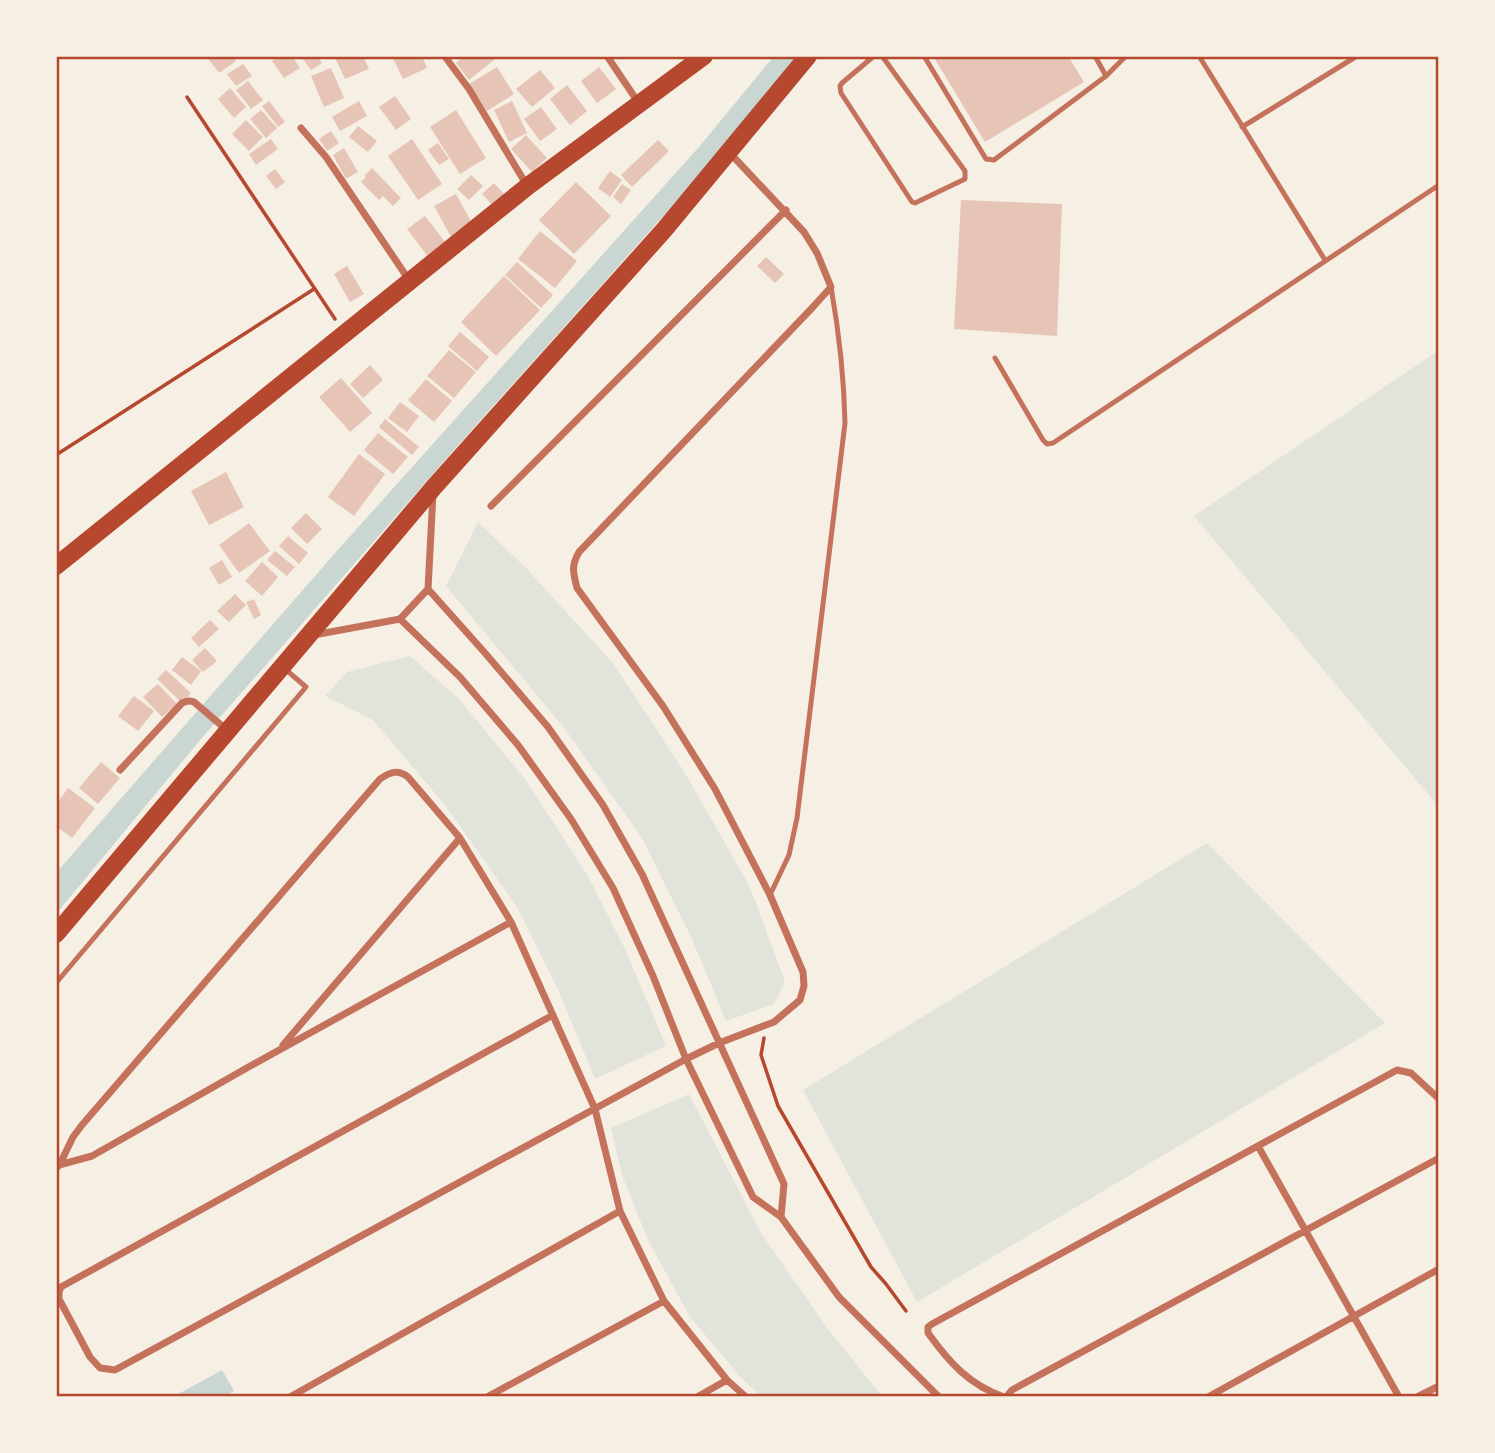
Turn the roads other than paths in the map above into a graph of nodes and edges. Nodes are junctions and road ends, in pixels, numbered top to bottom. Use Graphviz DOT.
graph roads {
  1 [pos="607,56"];
  2 [pos="704,56"];
  3 [pos="808,56"];
  4 [pos="874,56"];
  5 [pos="882,56"];
  6 [pos="924,56"];
  7 [pos="1095,56"];
  8 [pos="1126,56"];
  9 [pos="1199,56"];
  10 [pos="1357,56"];
  11 [pos="446,58"];
  12 [pos="1106,76"];
  13 [pos="638,103"];
  14 [pos="1242,127"];
  15 [pos="301,128"];
  16 [pos="728,151"];
  17 [pos="1439,184"];
  18 [pos="528,186"];
  19 [pos="786,210"];
  20 [pos="1325,260"];
  21 [pos="409,281"];
  22 [pos="831,287"];
  23 [pos="995,358"];
  24 [pos="434,486"];
  25 [pos="491,506"];
  26 [pos="56,566"];
  27 [pos="428,589"];
  28 [pos="400,619"];
  29 [pos="309,635"];
  30 [pos="283,667"];
  31 [pos="224,728"];
  32 [pos="120,770"];
  33 [pos="460,838"];
  34 [pos="770,895"];
  35 [pos="511,922"];
  36 [pos="56,934"];
  37 [pos="56,983"];
  38 [pos="553,1015"];
  39 [pos="719,1043"];
  40 [pos="280,1049"];
  41 [pos="686,1059"];
  42 [pos="1438,1098"];
  43 [pos="595,1109"];
  44 [pos="1258,1146"];
  45 [pos="1439,1158"];
  46 [pos="57,1166"];
  47 [pos="620,1211"];
  48 [pos="781,1217"];
  49 [pos="1307,1230"];
  50 [pos="1439,1269"];
  51 [pos="664,1301"];
  52 [pos="1354,1316"];
  53 [pos="727,1380"];
  54 [pos="1439,1386"];
  55 [pos="1007,1395"];
  56 [pos="290,1397"];
  57 [pos="487,1397"];
  58 [pos="696,1397"];
  59 [pos="747,1397"];
  60 [pos="939,1397"];
  61 [pos="1208,1397"];
  62 [pos="1399,1397"];
  63 [pos="1418,1397"];
  1 -- 13 [label="street"];
  2 -- 13 [label="main road"];
  3 -- 16 [label="main road"];
  4 -- 5 [label="lane"];
  6 -- 12 [label="lane"];
  7 -- 12 [label="lane"];
  8 -- 12 [label="lane"];
  9 -- 14 [label="lane"];
  10 -- 14 [label="lane"];
  11 -- 18 [label="street"];
  13 -- 18 [label="main road"];
  14 -- 20 [label="lane"];
  15 -- 21 [label="street"];
  16 -- 19 [label="street"];
  16 -- 24 [label="main road"];
  17 -- 20 [label="lane"];
  18 -- 21 [label="main road"];
  19 -- 22 [label="street"];
  19 -- 25 [label="street"];
  20 -- 23 [label="lane"];
  21 -- 26 [label="main road"];
  22 -- 34 [label="lane"];
  22 -- 34 [label="street"];
  24 -- 27 [label="street"];
  24 -- 29 [label="main road"];
  27 -- 28 [label="street"];
  27 -- 39 [label="street"];
  28 -- 29 [label="street"];
  28 -- 41 [label="street"];
  29 -- 30 [label="main road"];
  30 -- 31 [label="main road"];
  30 -- 37 [label="lane"];
  31 -- 32 [label="street"];
  31 -- 36 [label="main road"];
  33 -- 35 [label="street"];
  33 -- 40 [label="street"];
  33 -- 46 [label="street"];
  34 -- 39 [label="street"];
  35 -- 38 [label="street"];
  35 -- 40 [label="street"];
  38 -- 43 [label="street"];
  38 -- 43 [label="street"];
  39 -- 41 [label="street"];
  39 -- 48 [label="street"];
  40 -- 46 [label="street"];
  41 -- 43 [label="street"];
  41 -- 48 [label="street"];
  42 -- 44 [label="street"];
  43 -- 47 [label="street"];
  44 -- 49 [label="street"];
  44 -- 55 [label="street"];
  45 -- 49 [label="street"];
  47 -- 51 [label="street"];
  47 -- 56 [label="street"];
  48 -- 60 [label="street"];
  49 -- 52 [label="street"];
  49 -- 55 [label="street"];
  50 -- 52 [label="street"];
  51 -- 53 [label="street"];
  51 -- 57 [label="street"];
  52 -- 61 [label="street"];
  52 -- 62 [label="street"];
  53 -- 58 [label="street"];
  53 -- 59 [label="street"];
  54 -- 63 [label="street"];
}
